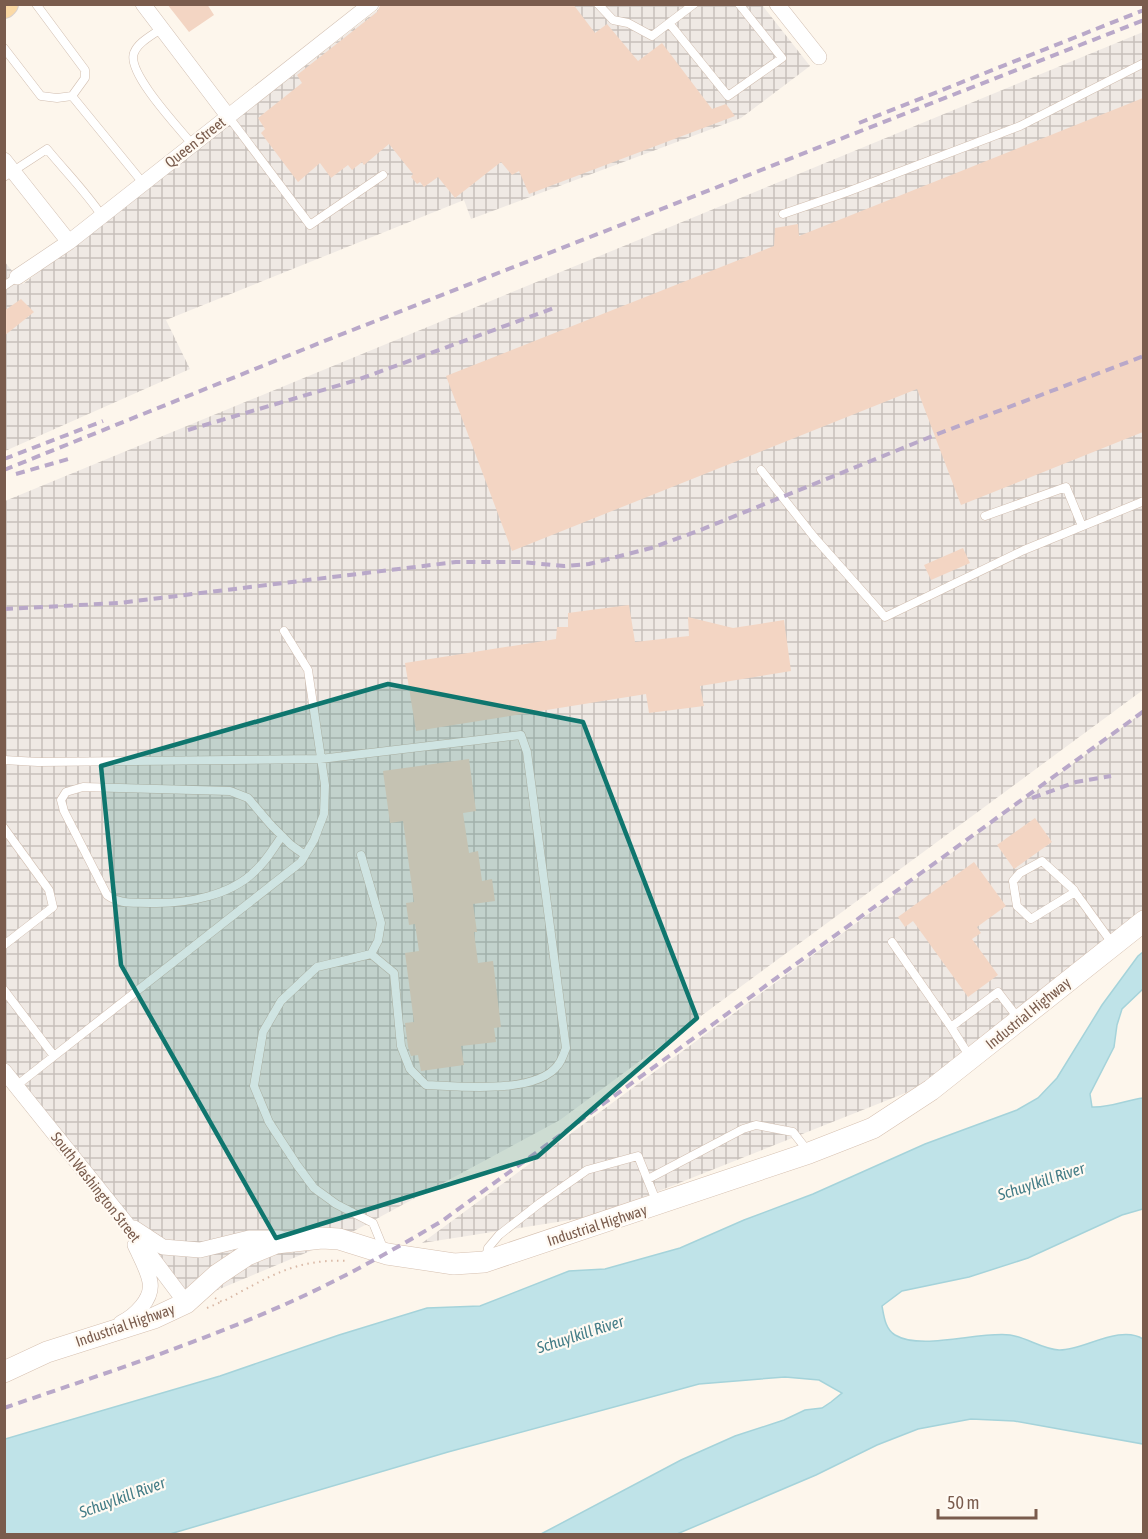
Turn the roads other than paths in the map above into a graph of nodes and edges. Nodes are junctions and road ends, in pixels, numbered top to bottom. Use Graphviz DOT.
graph roads {
  1 [pos="36,4"];
  2 [pos="144,4"];
  3 [pos="598,4"];
  4 [pos="694,4"];
  5 [pos="739,4"];
  6 [pos="777,4"];
  7 [pos="367,6"];
  8 [pos="669,23"];
  9 [pos="162,28"];
  10 [pos="4,48"];
  11 [pos="819,57"];
  12 [pos="1143,63"];
  13 [pos="72,96"];
  14 [pos="228,116"];
  15 [pos="192,144"];
  16 [pos="7,169"];
  17 [pos="384,175"];
  18 [pos="143,183"];
  19 [pos="783,213"];
  20 [pos="102,216"];
  21 [pos="69,242"];
  22 [pos="11,281"];
  23 [pos="761,470"];
  24 [pos="1143,501"];
  25 [pos="985,516"];
  26 [pos="1082,526"];
  27 [pos="284,631"];
  28 [pos="320,759"];
  29 [pos="4,760"];
  30 [pos="4,828"];
  31 [pos="282,836"];
  32 [pos="305,855"];
  33 [pos="360,855"];
  34 [pos="1075,892"];
  35 [pos="1143,921"];
  36 [pos="892,942"];
  37 [pos="1113,944"];
  38 [pos="4,945"];
  39 [pos="371,954"];
  40 [pos="4,990"];
  41 [pos="1019,1019"];
  42 [pos="951,1027"];
  43 [pos="54,1056"];
  44 [pos="971,1058"];
  45 [pos="4,1071"];
  46 [pos="10,1090"];
  47 [pos="809,1153"];
  48 [pos="648,1179"];
  49 [pos="657,1204"];
  50 [pos="126,1223"];
  51 [pos="322,1238"];
  52 [pos="385,1253"];
  53 [pos="485,1261"];
  54 [pos="186,1303"];
  55 [pos="91,1338"];
  56 [pos="4,1372"];
  1 -- 13 [label="lane"];
  2 -- 9 [label="street"];
  3 -- 8 [label="lane"];
  4 -- 8 [label="lane"];
  5 -- 8 [label="lane"];
  6 -- 11 [label="street"];
  7 -- 14 [label="street, Queen Street"];
  9 -- 14 [label="street"];
  9 -- 15 [label="lane"];
  10 -- 13 [label="lane"];
  12 -- 19 [label="lane"];
  13 -- 18 [label="lane"];
  14 -- 15 [label="street, Queen Street"];
  14 -- 17 [label="lane"];
  15 -- 18 [label="street, Queen Street"];
  16 -- 20 [label="lane"];
  16 -- 21 [label="street"];
  18 -- 20 [label="street, Queen Street"];
  20 -- 21 [label="street, Queen Street"];
  21 -- 22 [label="street, Queen Street"];
  23 -- 26 [label="lane"];
  24 -- 26 [label="lane"];
  25 -- 26 [label="lane"];
  27 -- 28 [label="lane"];
  28 -- 29 [label="lane"];
  28 -- 32 [label="lane"];
  28 -- 39 [label="lane"];
  30 -- 38 [label="lane"];
  31 -- 31 [label="lane"];
  31 -- 32 [label="lane"];
  32 -- 43 [label="lane"];
  33 -- 39 [label="lane"];
  34 -- 34 [label="lane"];
  34 -- 37 [label="lane"];
  35 -- 37 [label="street, Industrial Highway"];
  36 -- 42 [label="lane"];
  37 -- 41 [label="street, Industrial Highway"];
  39 -- 52 [label="lane"];
  40 -- 43 [label="lane"];
  41 -- 42 [label="lane"];
  41 -- 44 [label="street, Industrial Highway"];
  42 -- 44 [label="lane"];
  43 -- 46 [label="lane"];
  44 -- 47 [label="street, Industrial Highway"];
  45 -- 46 [label="street, South Washington Street"];
  46 -- 50 [label="street, South Washington Street"];
  47 -- 48 [label="lane"];
  47 -- 49 [label="street, Industrial Highway"];
  48 -- 49 [label="lane"];
  48 -- 53 [label="lane"];
  49 -- 53 [label="street, Industrial Highway"];
  50 -- 51 [label="street"];
  50 -- 54 [label="street, South Washington Street"];
  50 -- 55 [label="street"];
  51 -- 52 [label="street, Industrial Highway"];
  51 -- 54 [label="street, Industrial Highway"];
  52 -- 53 [label="street, Industrial Highway"];
  54 -- 55 [label="street, Industrial Highway"];
  55 -- 56 [label="street, Industrial Highway"];
}
